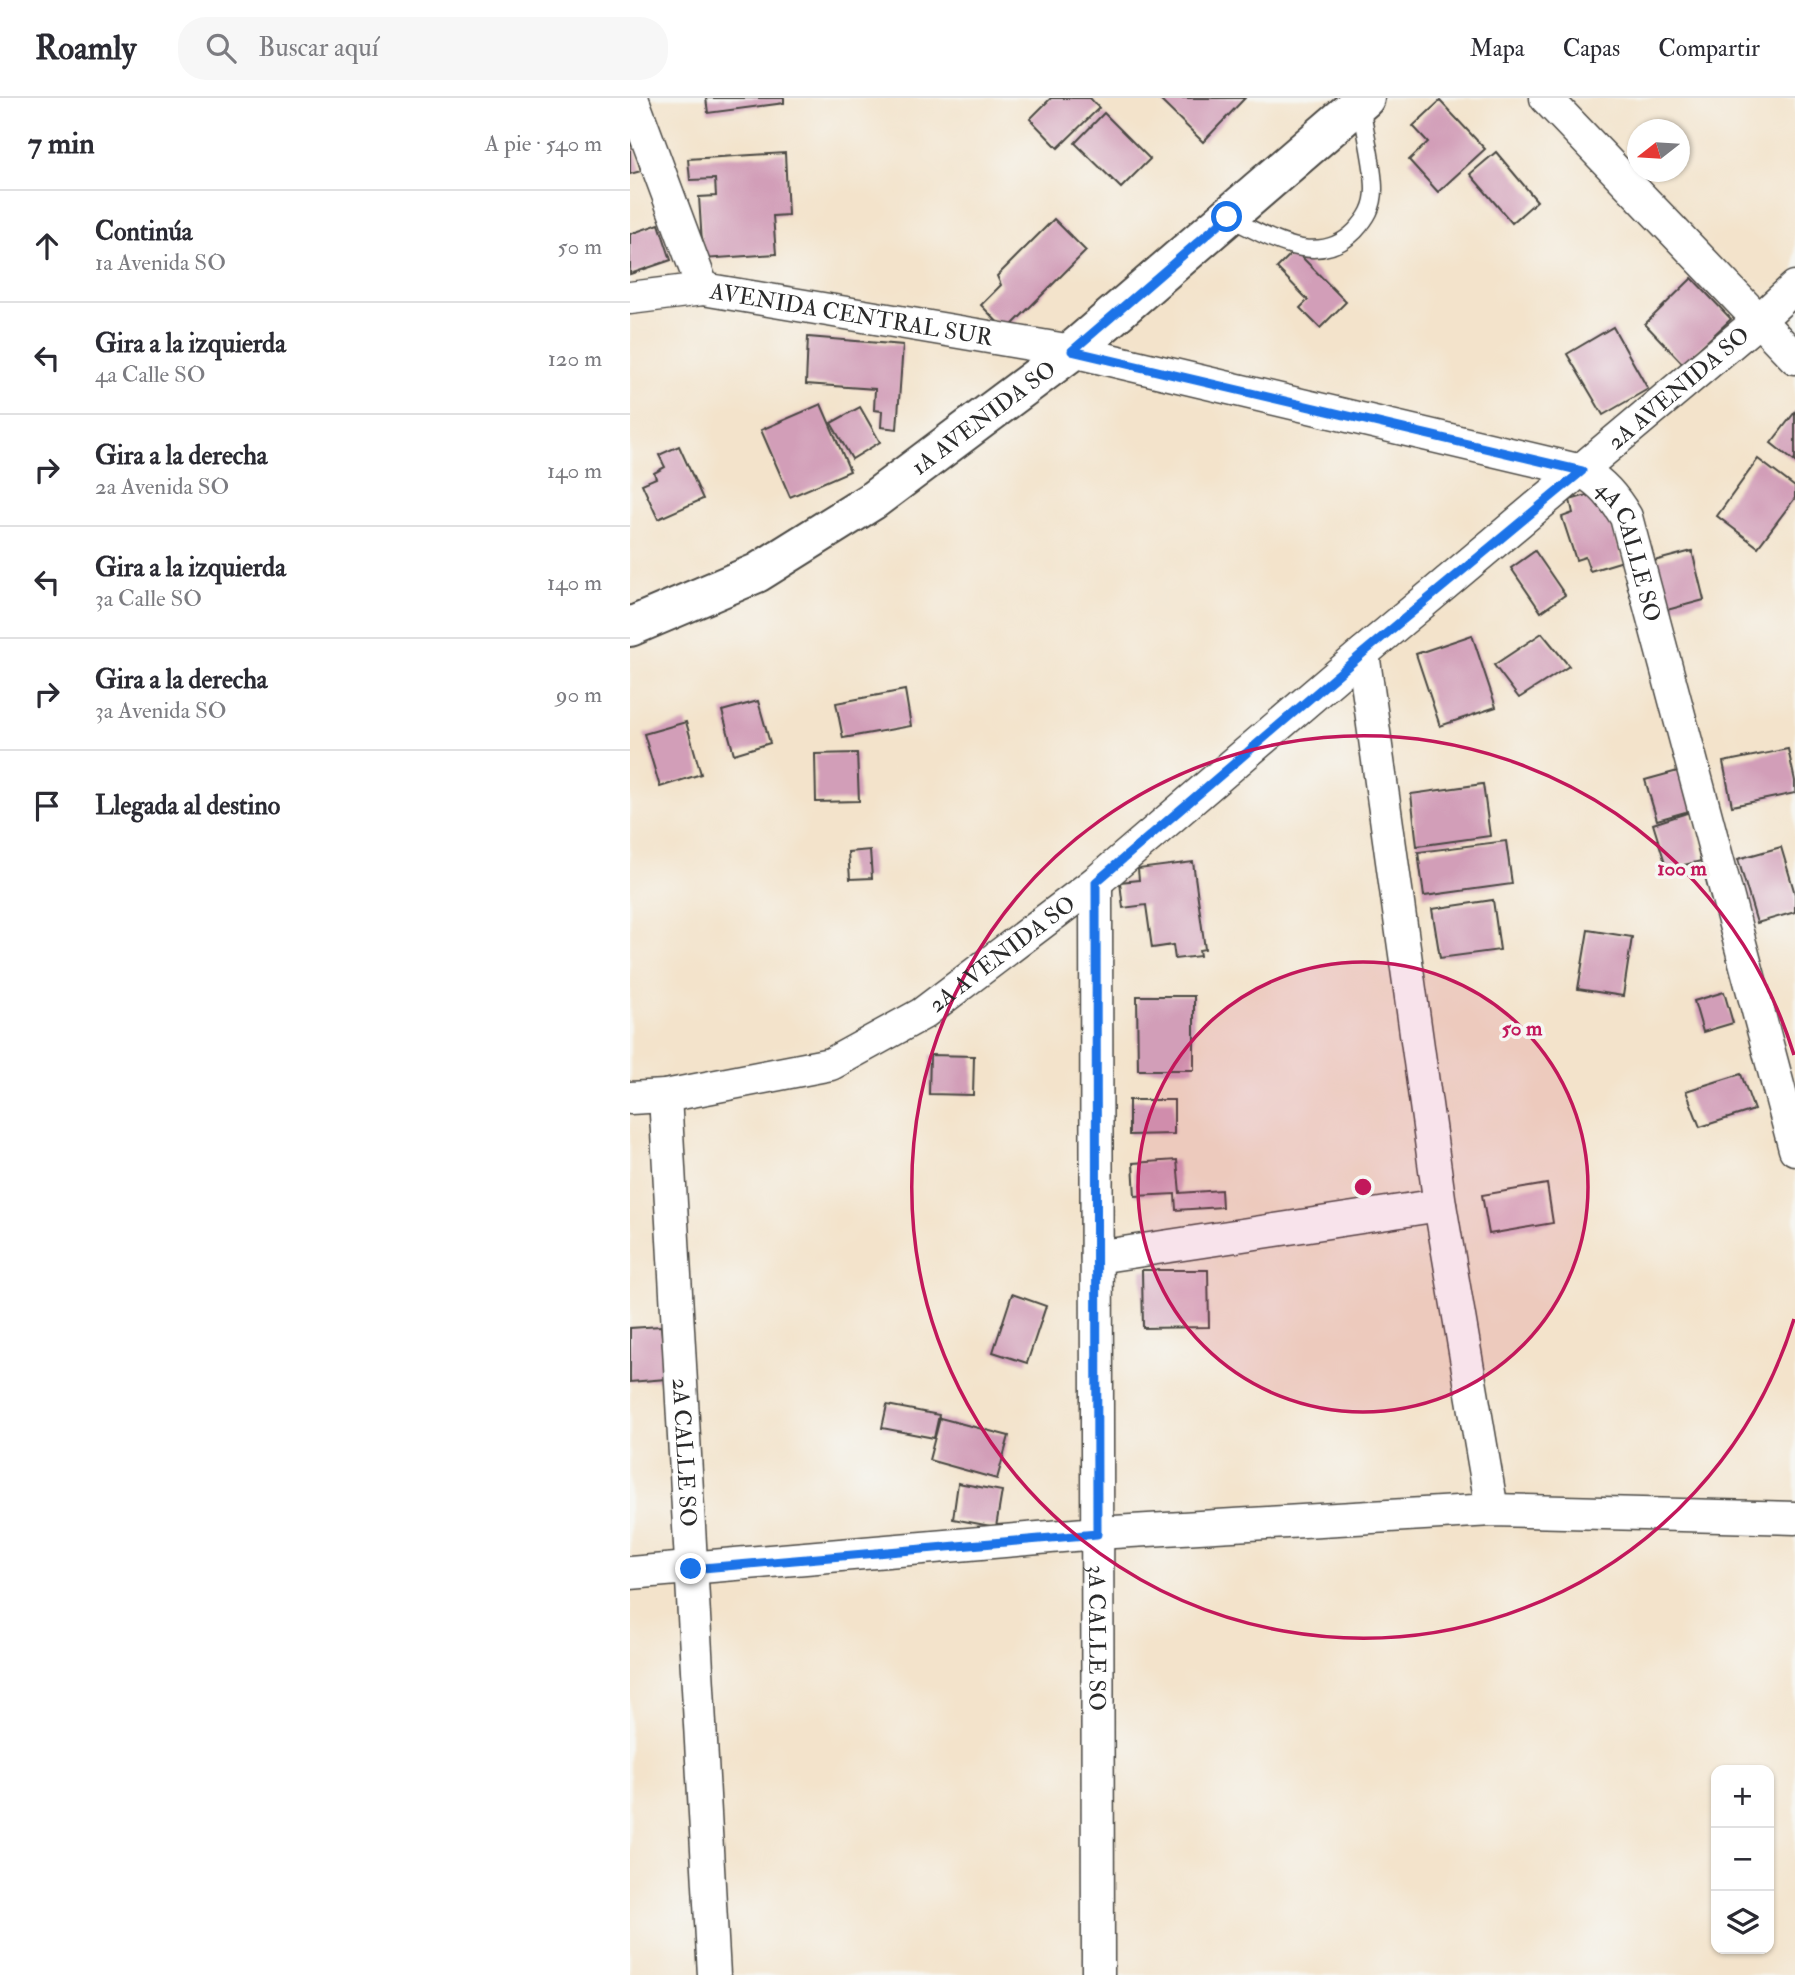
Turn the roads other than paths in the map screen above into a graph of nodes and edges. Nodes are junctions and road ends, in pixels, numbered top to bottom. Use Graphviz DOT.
graph roads {
  1 [pos="632,98"];
  2 [pos="1546,98"];
  3 [pos="1363,100"];
  4 [pos="1227,217"];
  5 [pos="1795,287"];
  6 [pos="703,289"];
  7 [pos="630,298"];
  8 [pos="1759,320"];
  9 [pos="1072,351"];
  10 [pos="1795,358"];
  11 [pos="1582,471"];
  12 [pos="630,627"];
  13 [pos="1363,653"];
  14 [pos="1096,882"];
  15 [pos="665,1096"];
  16 [pos="630,1098"];
  17 [pos="1795,1149"];
  18 [pos="1440,1205"];
  19 [pos="1097,1257"];
  20 [pos="1492,1510"];
  21 [pos="1795,1518"];
  22 [pos="1097,1534"];
  23 [pos="691,1569"];
  24 [pos="630,1573"];
  25 [pos="714,1975"];
  26 [pos="1098,1975"];
  1 -- 6 [label="street"];
  2 -- 8 [label="street"];
  3 -- 4 [label="main road, 1A AVENIDA SO"];
  3 -- 4 [label="lane"];
  4 -- 9 [label="main road, 1A AVENIDA SO"];
  5 -- 8 [label="street, 2A AVENIDA SO"];
  6 -- 7 [label="street, AVENIDA CENTRAL SUR"];
  6 -- 9 [label="street, AVENIDA CENTRAL SUR"];
  8 -- 10 [label="street"];
  8 -- 11 [label="street, 2A AVENIDA SO"];
  9 -- 11 [label="street, 4A CALLE SO"];
  9 -- 12 [label="main road, 1A AVENIDA SO"];
  11 -- 13 [label="street, 2A AVENIDA SO"];
  11 -- 17 [label="street, 4A CALLE SO"];
  13 -- 14 [label="street, 2A AVENIDA SO"];
  13 -- 18 [label="street"];
  14 -- 15 [label="street, 2A AVENIDA SO"];
  14 -- 19 [label="street, 3A CALLE SO"];
  15 -- 16 [label="street, 2A AVENIDA SO"];
  15 -- 23 [label="street, 2A CALLE SO"];
  18 -- 19 [label="street"];
  18 -- 20 [label="street"];
  19 -- 22 [label="street, 3A CALLE SO"];
  20 -- 21 [label="street"];
  20 -- 22 [label="street"];
  22 -- 23 [label="street"];
  22 -- 26 [label="street, 3A CALLE SO"];
  23 -- 24 [label="street"];
  23 -- 25 [label="street, 2A CALLE SO"];
}
